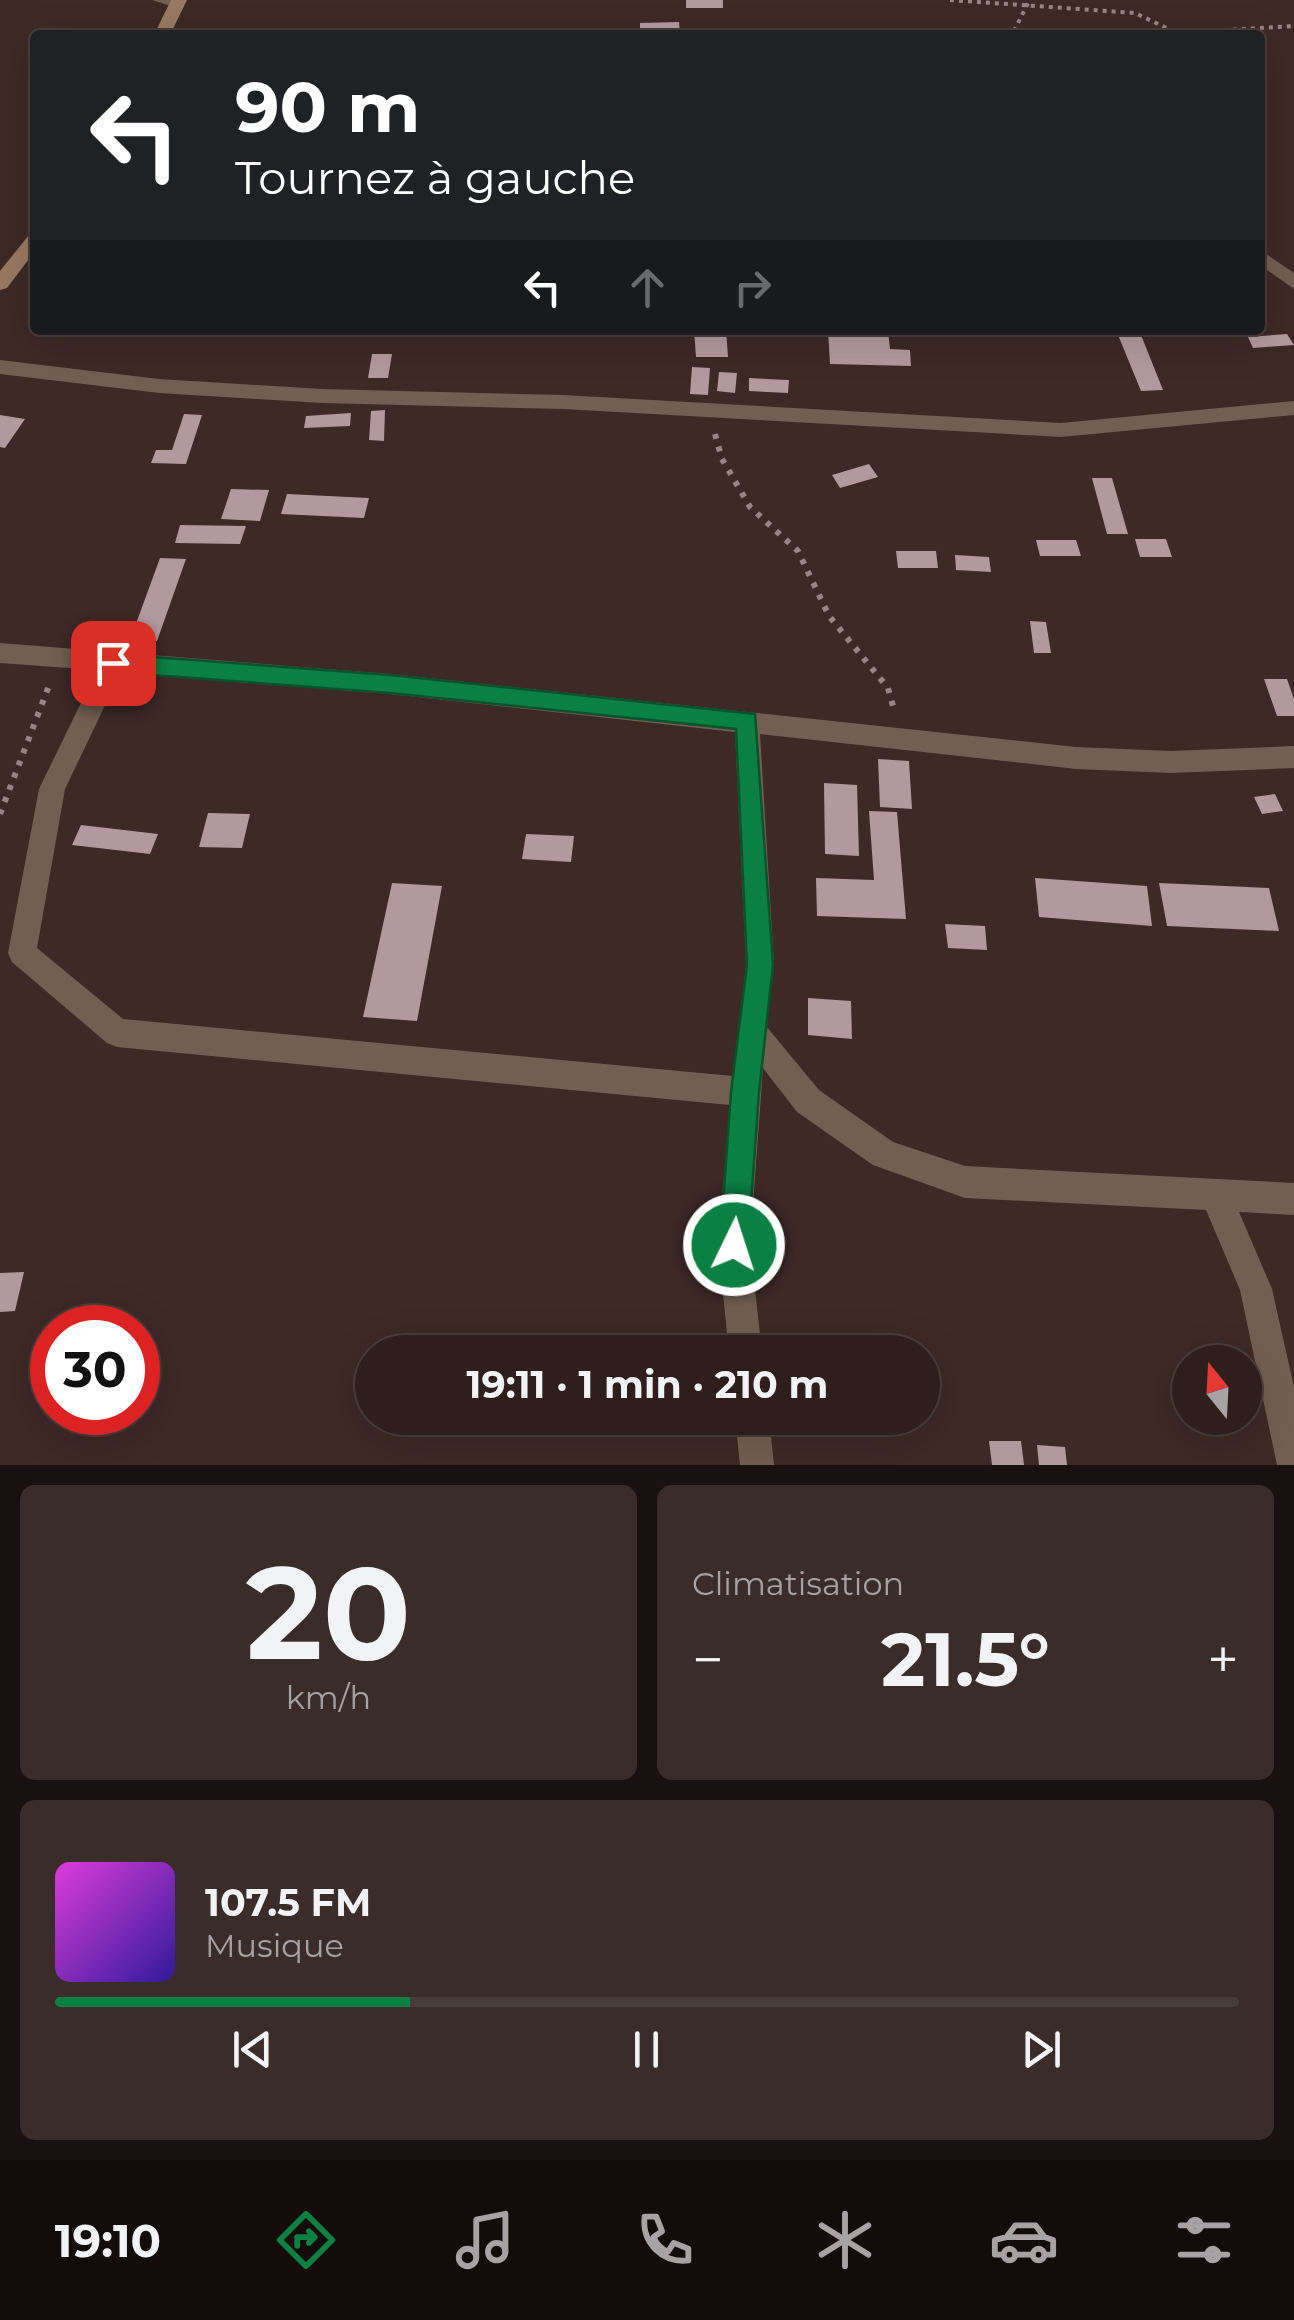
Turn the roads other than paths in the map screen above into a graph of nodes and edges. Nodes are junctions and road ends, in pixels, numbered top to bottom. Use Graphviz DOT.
graph roads {
  1 [pos="158,0"];
  2 [pos="178,2"];
  3 [pos="164,30"];
  4 [pos="30,245"];
  5 [pos="1265,260"];
  6 [pos="1294,282"];
  7 [pos="0,284"];
  8 [pos="0,367"];
  9 [pos="1294,408"];
  10 [pos="0,653"];
  11 [pos="113,663"];
  12 [pos="747,721"];
  13 [pos="1294,757"];
  14 [pos="751,1030"];
  15 [pos="745,1092"];
  16 [pos="1215,1194"];
  17 [pos="1294,1199"];
  18 [pos="743,1335"];
  19 [pos="753,1435"];
  20 [pos="756,1465"];
  21 [pos="1294,1465"];
  1 -- 2 [label="lane"];
  2 -- 3 [label="main road"];
  4 -- 7 [label="main road"];
  5 -- 6 [label="street"];
  8 -- 9 [label="street"];
  10 -- 11 [label="street"];
  11 -- 12 [label="street"];
  11 -- 15 [label="street"];
  12 -- 13 [label="street"];
  12 -- 14 [label="street"];
  14 -- 15 [label="street"];
  14 -- 16 [label="street"];
  15 -- 18 [label="street"];
  16 -- 17 [label="street"];
  16 -- 21 [label="street"];
  19 -- 20 [label="street"];
}
